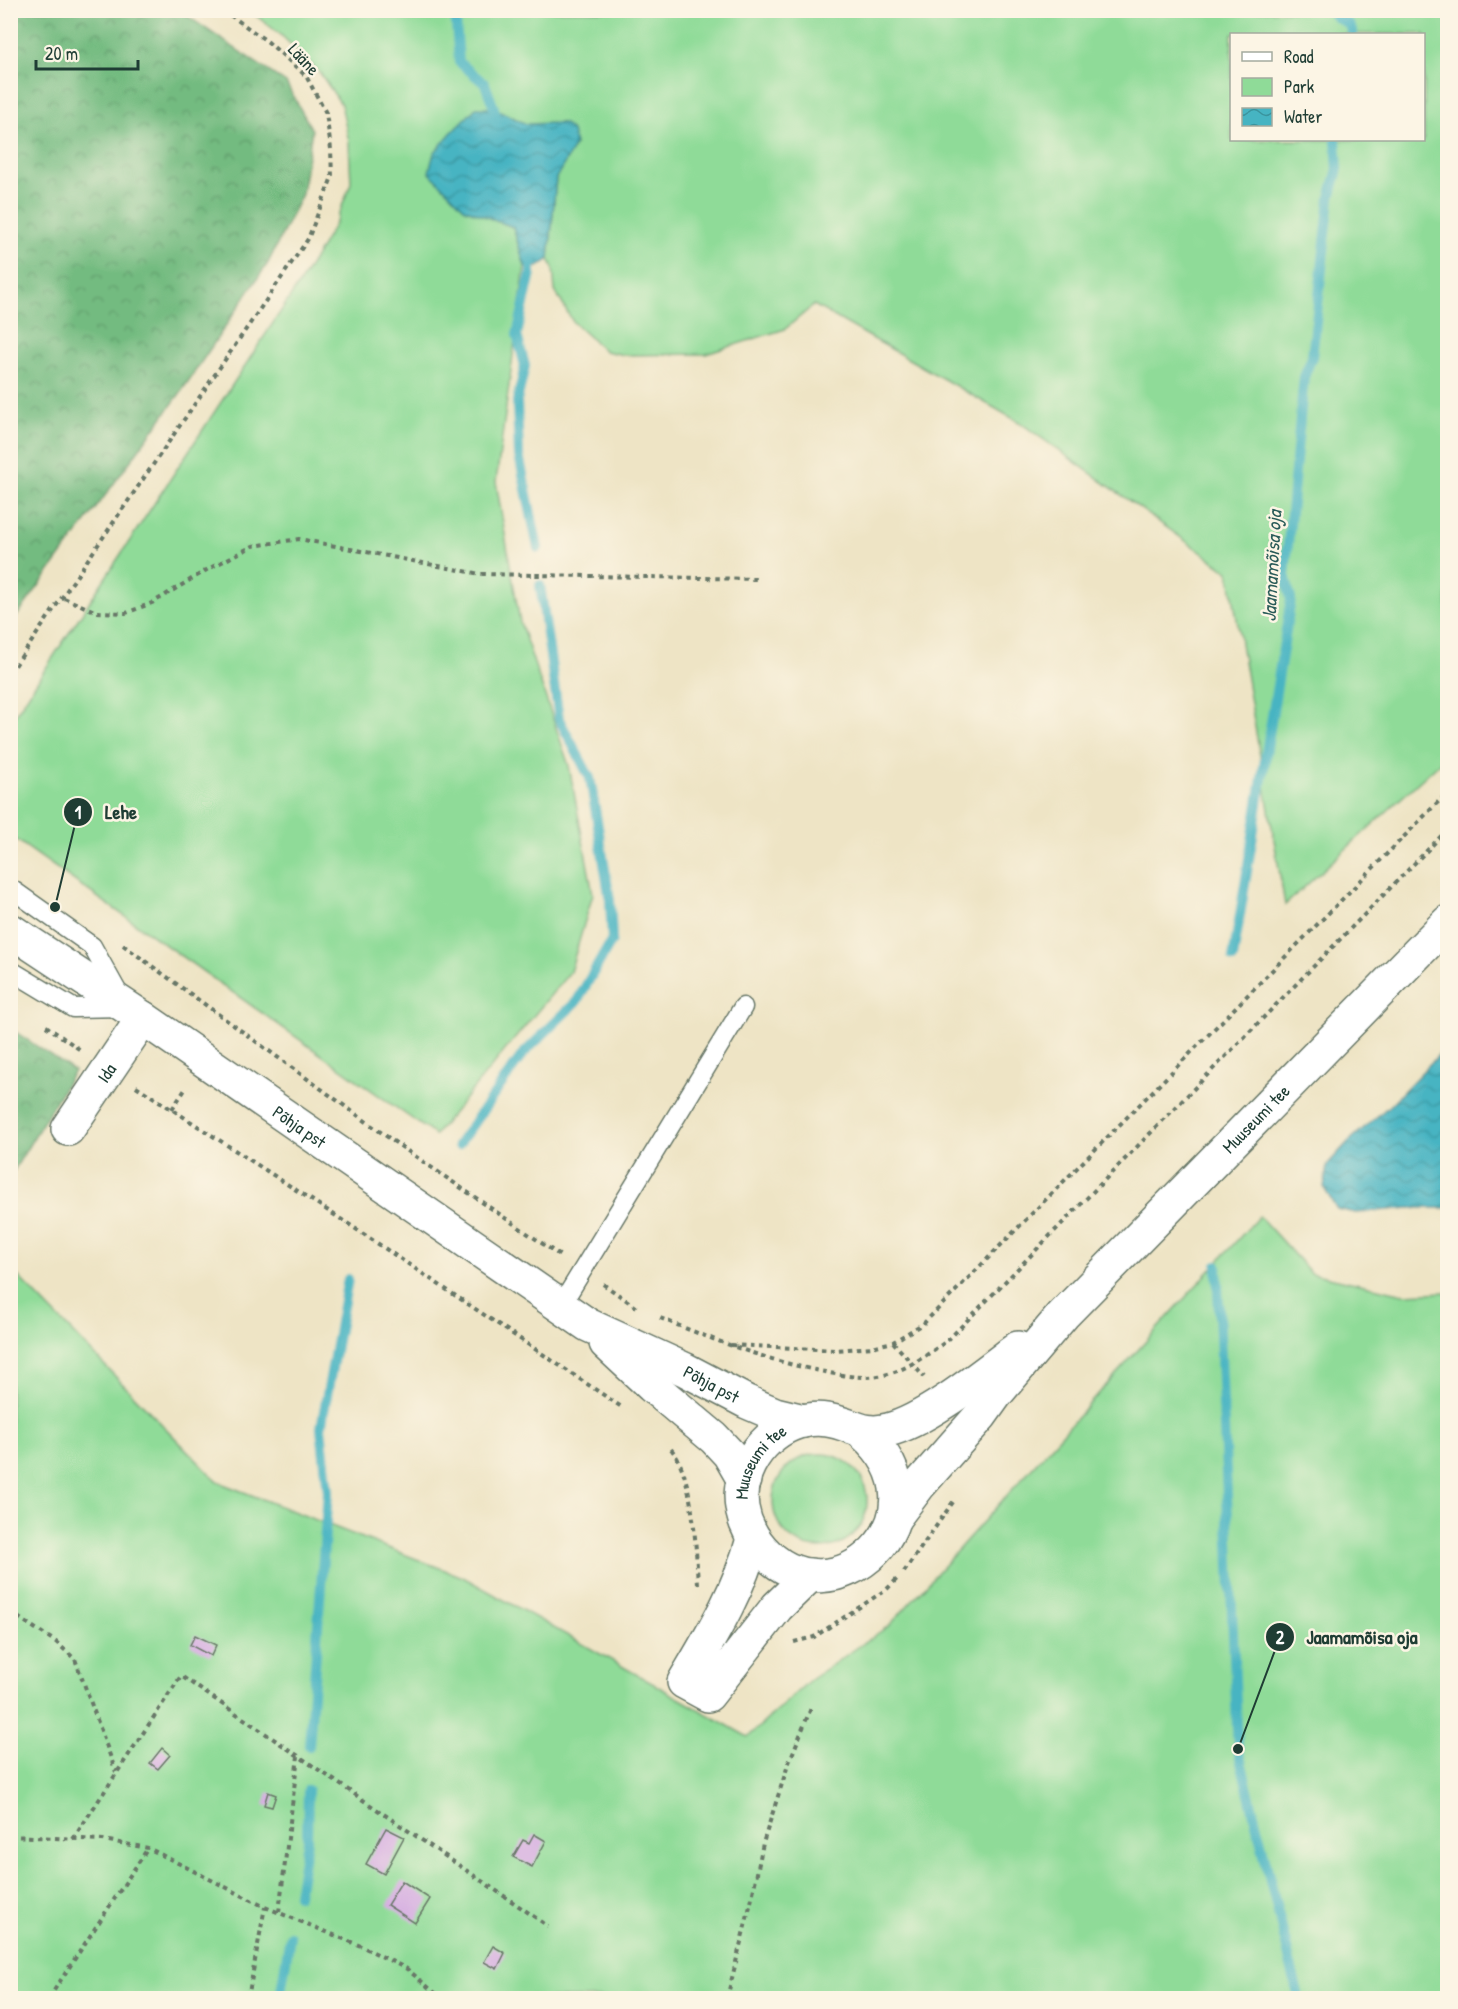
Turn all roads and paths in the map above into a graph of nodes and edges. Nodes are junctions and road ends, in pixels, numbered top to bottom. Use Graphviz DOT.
graph roads {
  1 [pos="223,10"];
  2 [pos="757,579"];
  3 [pos="64,598"];
  4 [pos="10,673"];
  5 [pos="1448,792"];
  6 [pos="1448,829"];
  7 [pos="10,888"];
  8 [pos="1448,922"];
  9 [pos="10,930"];
  10 [pos="115,939"];
  11 [pos="10,970"];
  12 [pos="743,1007"];
  13 [pos="135,1013"];
  14 [pos="40,1021"];
  15 [pos="108,1068"];
  16 [pos="68,1129"];
  17 [pos="582,1270"];
  18 [pos="560,1307"];
  19 [pos="640,1310"];
  20 [pos="651,1314"];
  21 [pos="1063,1315"];
  22 [pos="588,1325"];
  23 [pos="893,1342"];
  24 [pos="726,1345"];
  25 [pos="913,1364"];
  26 [pos="943,1401"];
  27 [pos="632,1414"];
  28 [pos="804,1421"];
  29 [pos="863,1432"];
  30 [pos="669,1446"];
  31 [pos="744,1480"];
  32 [pos="959,1493"];
  33 [pos="895,1517"];
  34 [pos="753,1539"];
  35 [pos="810,1575"];
  36 [pos="10,1612"];
  37 [pos="723,1615"];
  38 [pos="758,1632"];
  39 [pos="811,1708"];
  40 [pos="298,1756"];
  41 [pos="116,1773"];
  42 [pos="10,1836"];
  43 [pos="73,1839"];
  44 [pos="148,1848"];
  45 [pos="265,1907"];
  46 [pos="279,1912"];
  47 [pos="548,1926"];
  48 [pos="50,1998"];
  49 [pos="248,1998"];
  50 [pos="441,1998"];
  51 [pos="727,1998"];
  1 -- 3 [label="path, Lääne"];
  2 -- 3 [label="path"];
  3 -- 4 [label="path, Lääne"];
  5 -- 23 [label="path"];
  6 -- 25 [label="path"];
  7 -- 13 [label="lane"];
  8 -- 21 [label="street, Muuseumi tee"];
  9 -- 13 [label="street, Põhja pst"];
  10 -- 17 [label="path"];
  11 -- 13 [label="lane"];
  12 -- 17 [label="lane"];
  13 -- 15 [label="street, Ida"];
  13 -- 18 [label="street, Põhja pst"];
  14 -- 15 [label="path"];
  15 -- 16 [label="street, Ida"];
  15 -- 27 [label="path"];
  17 -- 18 [label="lane"];
  17 -- 19 [label="path"];
  18 -- 22 [label="street, Põhja pst"];
  20 -- 24 [label="path"];
  21 -- 26 [label="street, Muuseumi tee"];
  21 -- 33 [label="street, Muuseumi tee"];
  22 -- 28 [label="street, Põhja pst"];
  22 -- 31 [label="street, Põhja pst"];
  23 -- 24 [label="path"];
  23 -- 25 [label="path"];
  24 -- 25 [label="path"];
  25 -- 26 [label="path"];
  26 -- 29 [label="street, Muuseumi tee"];
  28 -- 29 [label="street, Muuseumi tee"];
  28 -- 31 [label="street, Muuseumi tee"];
  29 -- 33 [label="street, Muuseumi tee"];
  30 -- 37 [label="path"];
  31 -- 34 [label="street, Muuseumi tee"];
  32 -- 38 [label="path"];
  33 -- 35 [label="street, Muuseumi tee"];
  34 -- 35 [label="street, Muuseumi tee"];
  34 -- 37 [label="street"];
  35 -- 38 [label="street"];
  36 -- 41 [label="path"];
  37 -- 38 [label="street"];
  39 -- 51 [label="path"];
  40 -- 41 [label="path"];
  40 -- 46 [label="path"];
  40 -- 47 [label="path"];
  41 -- 43 [label="path"];
  42 -- 43 [label="path"];
  43 -- 44 [label="path"];
  44 -- 45 [label="path"];
  44 -- 48 [label="path"];
  45 -- 46 [label="path"];
  45 -- 49 [label="path"];
  46 -- 50 [label="path"];
}
